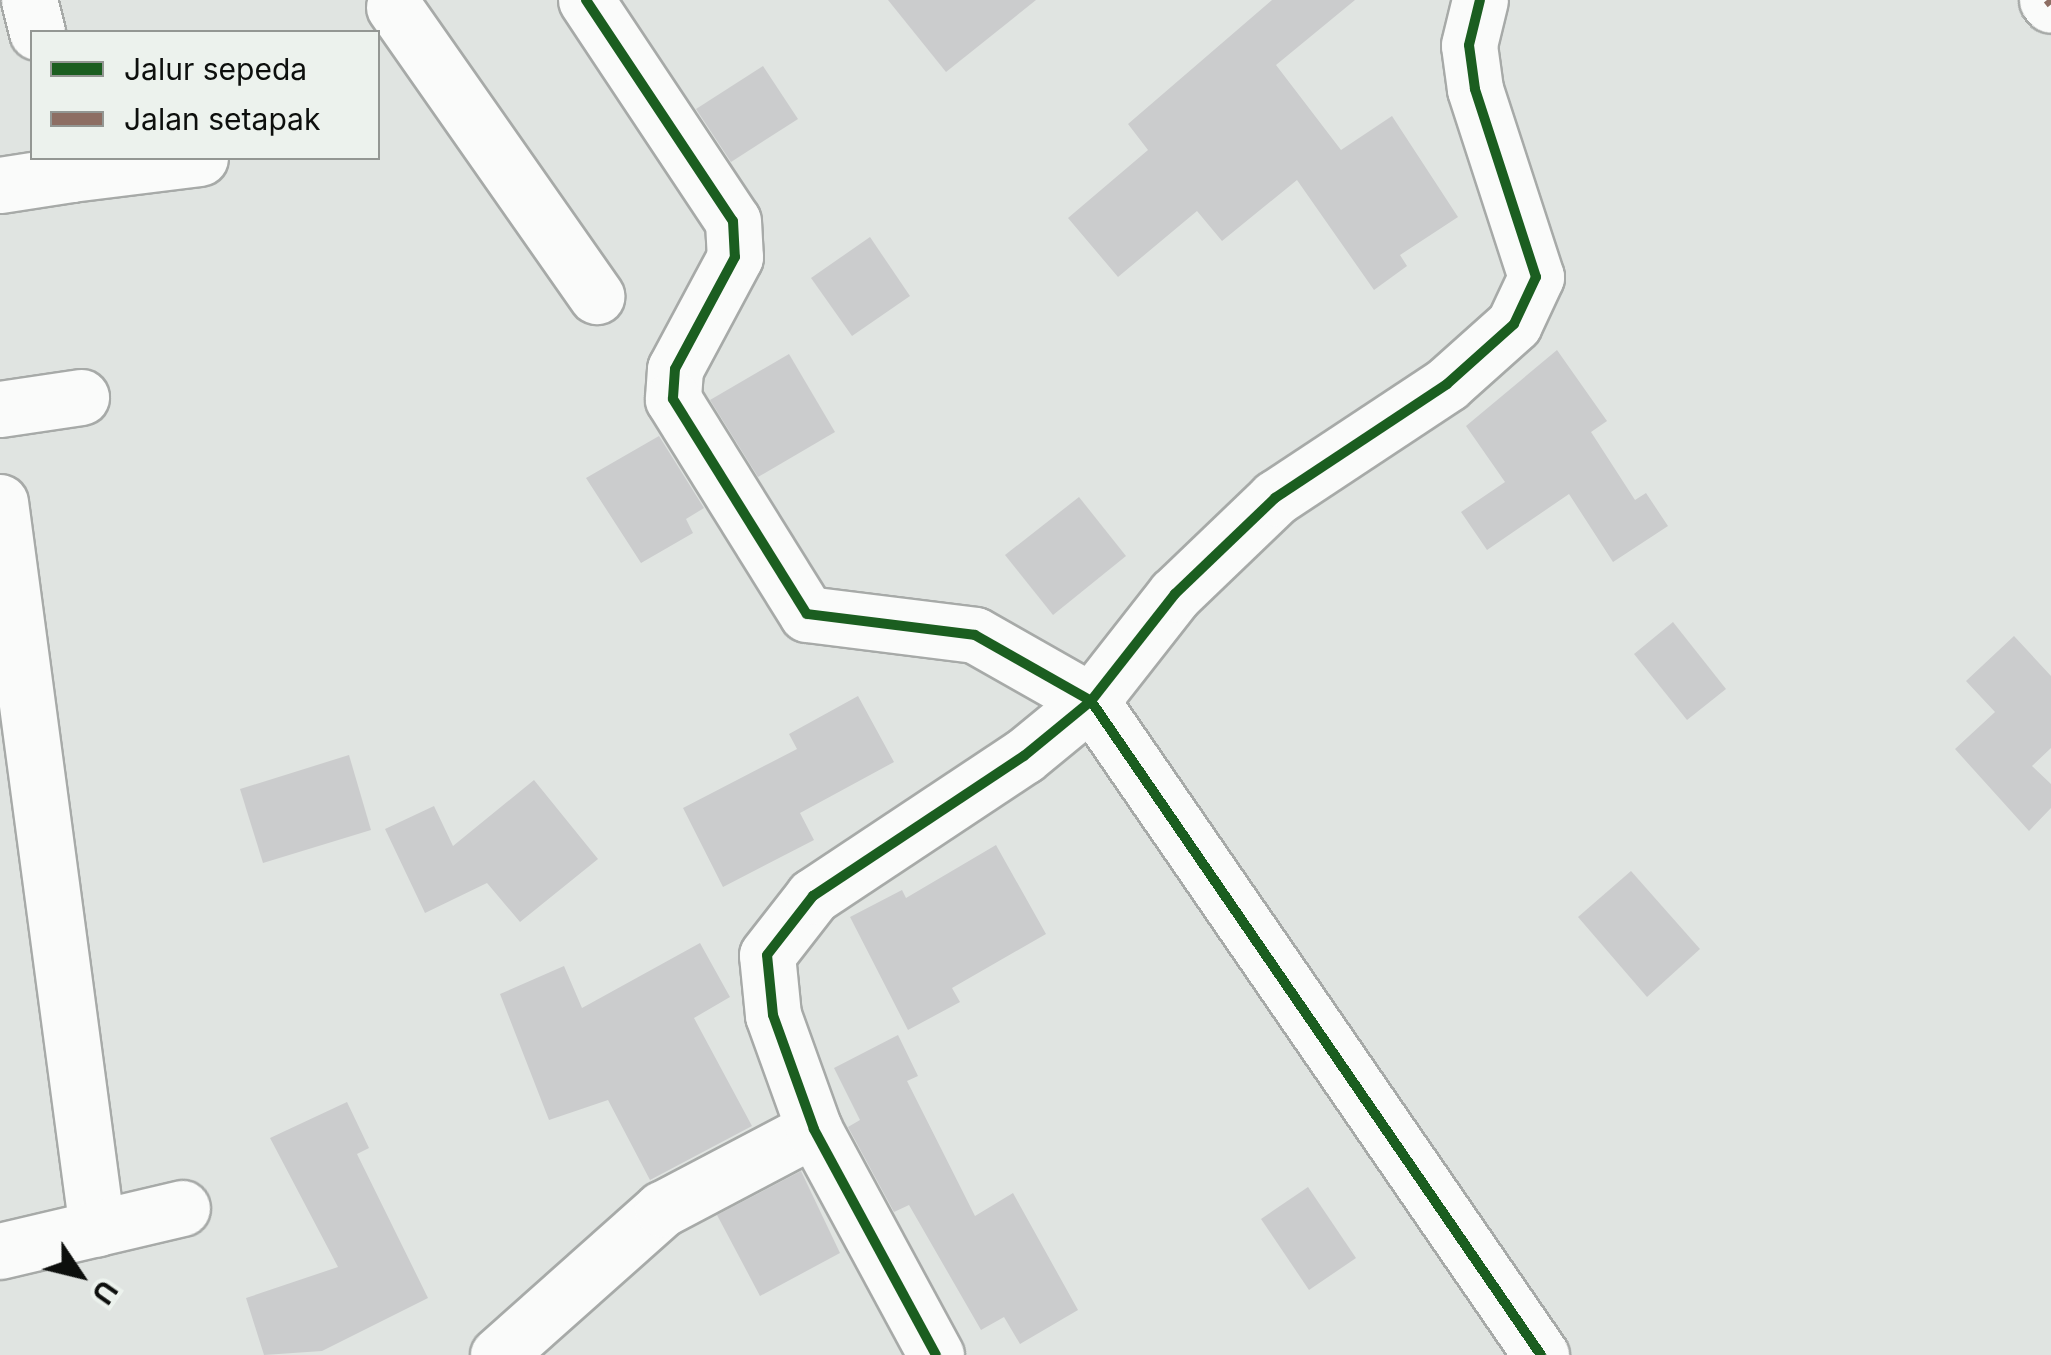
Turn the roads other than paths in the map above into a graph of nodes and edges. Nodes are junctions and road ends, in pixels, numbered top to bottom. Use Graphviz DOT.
graph roads {
  1 [pos="29,0"];
  2 [pos="586,0"];
  3 [pos="1480,0"];
  4 [pos="386,13"];
  5 [pos="36,30"];
  6 [pos="168,160"];
  7 [pos="70,166"];
  8 [pos="0,185"];
  9 [pos="596,296"];
  10 [pos="81,397"];
  11 [pos="0,409"];
  12 [pos="0,502"];
  13 [pos="1091,701"];
  14 [pos="814,1129"];
  15 [pos="182,1208"];
  16 [pos="97,1228"];
  17 [pos="0,1251"];
  18 [pos="498,1355"];
  19 [pos="936,1355"];
  20 [pos="1541,1355"];
  1 -- 5 [label="street"];
  2 -- 13 [label="street"];
  3 -- 13 [label="street"];
  4 -- 9 [label="street"];
  6 -- 7 [label="street"];
  7 -- 8 [label="street"];
  10 -- 11 [label="street"];
  12 -- 16 [label="street"];
  13 -- 14 [label="street"];
  13 -- 20 [label="street"];
  14 -- 18 [label="street"];
  14 -- 19 [label="street"];
  15 -- 16 [label="street"];
  16 -- 17 [label="street"];
}
